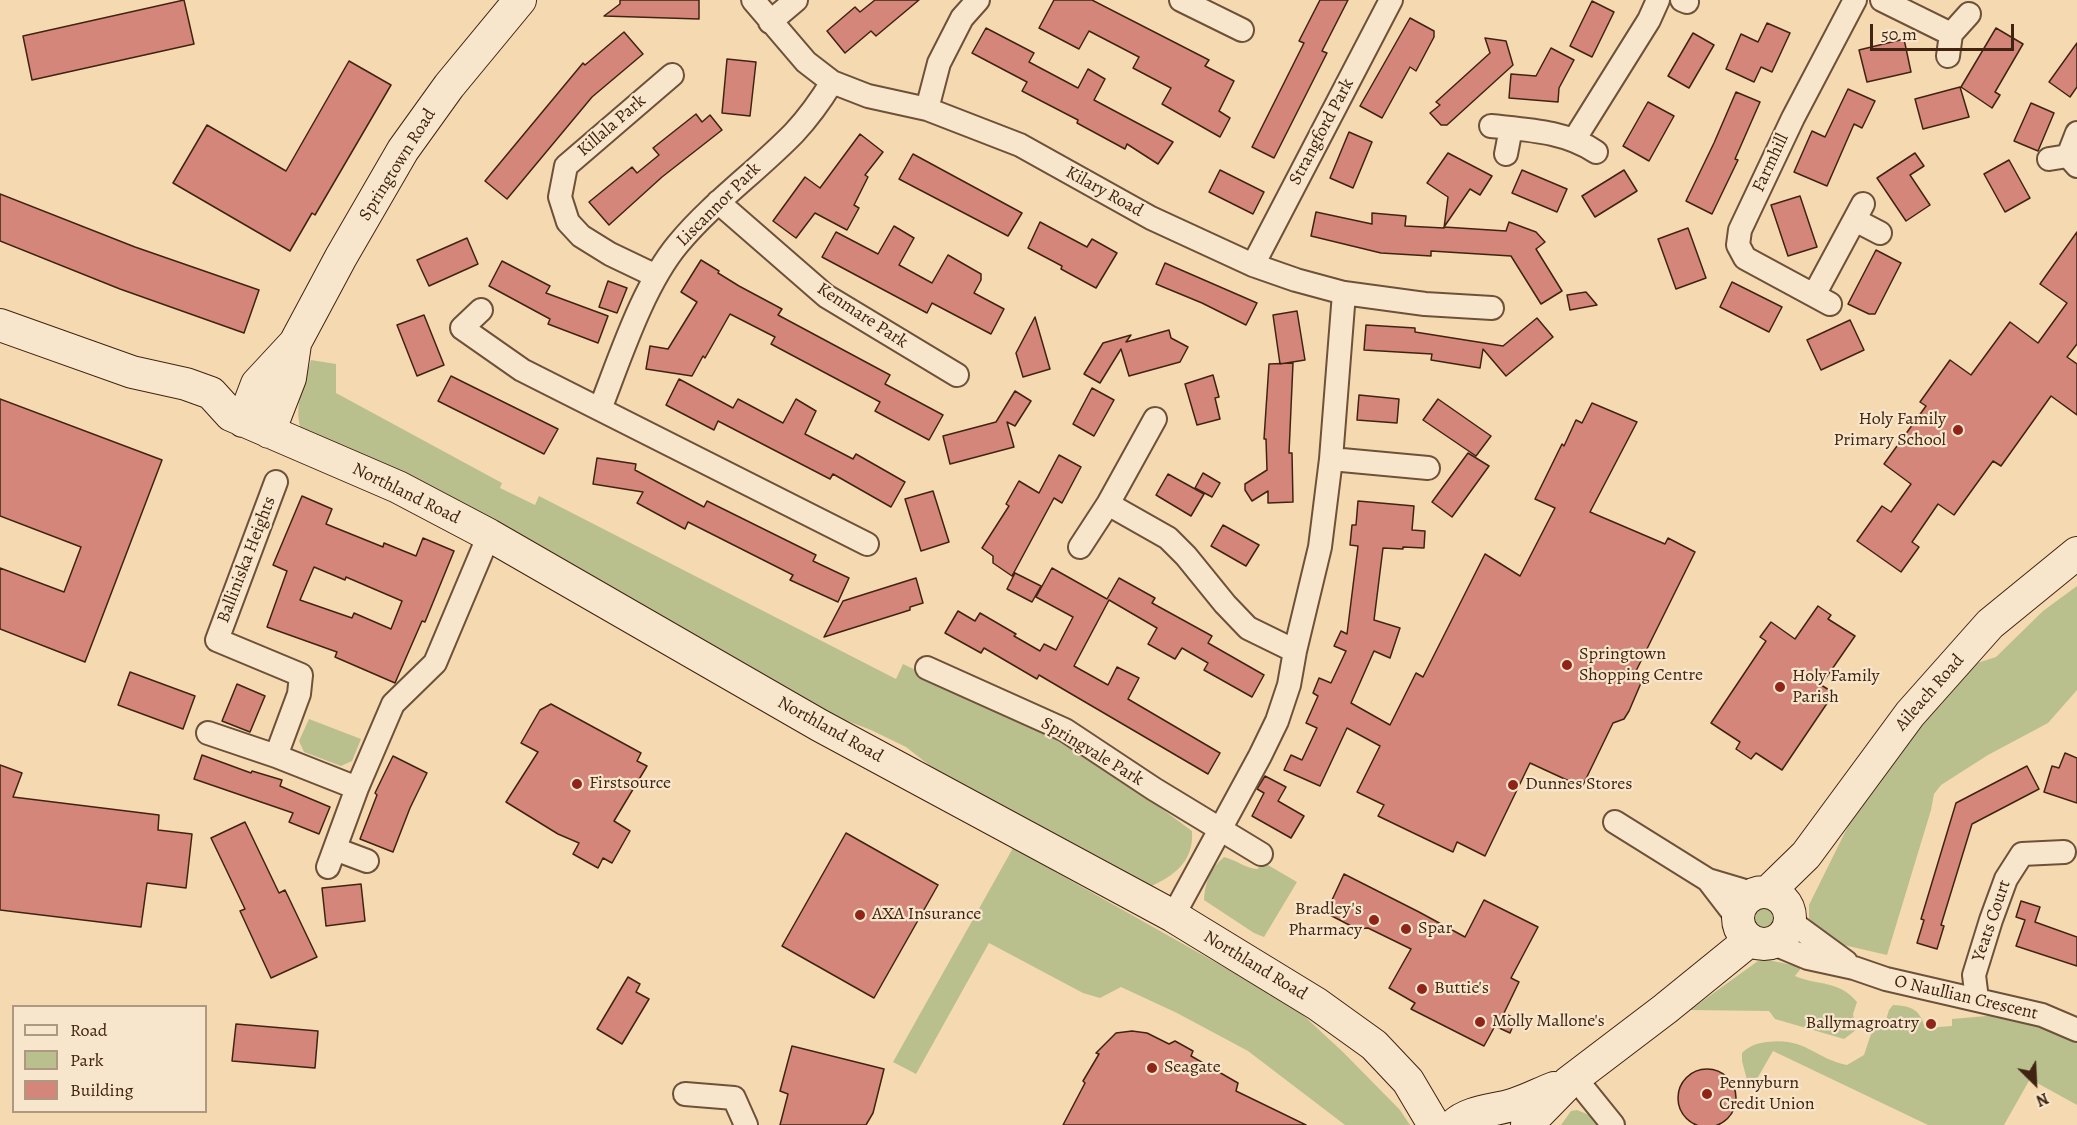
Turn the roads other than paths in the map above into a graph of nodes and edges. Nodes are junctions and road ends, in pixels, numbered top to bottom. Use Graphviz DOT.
graph roads {
  1 [pos="520,0"];
  2 [pos="753,0"];
  3 [pos="796,0"];
  4 [pos="978,0"];
  5 [pos="1181,0"];
  6 [pos="1391,0"];
  7 [pos="1658,0"];
  8 [pos="1855,0"];
  9 [pos="1882,0"];
  10 [pos="1969,14"];
  11 [pos="770,21"];
  12 [pos="1242,30"];
  13 [pos="672,75"];
  14 [pos="832,82"];
  15 [pos="927,110"];
  16 [pos="2077,133"];
  17 [pos="1574,140"];
  18 [pos="1596,152"];
  19 [pos="1506,154"];
  20 [pos="2065,160"];
  21 [pos="718,202"];
  22 [pos="1880,233"];
  23 [pos="1253,265"];
  24 [pos="656,276"];
  25 [pos="1344,293"];
  26 [pos="1492,308"];
  27 [pos="481,310"];
  28 [pos="0,325"];
  29 [pos="957,375"];
  30 [pos="600,409"];
  31 [pos="1155,419"];
  32 [pos="248,423"];
  33 [pos="1331,459"];
  34 [pos="1415,460"];
  35 [pos="276,482"];
  36 [pos="1108,504"];
  37 [pos="489,536"];
  38 [pos="867,544"];
  39 [pos="1080,547"];
  40 [pos="2077,553"];
  41 [pos="1295,651"];
  42 [pos="927,668"];
  43 [pos="208,733"];
  44 [pos="276,756"];
  45 [pos="357,789"];
  46 [pos="1615,822"];
  47 [pos="1220,830"];
  48 [pos="2064,852"];
  49 [pos="1261,854"];
  50 [pos="367,861"];
  51 [pos="1173,916"];
  52 [pos="1766,916"];
  53 [pos="1977,999"];
  54 [pos="2077,1029"];
  55 [pos="1572,1080"];
  56 [pos="1408,1081"];
  57 [pos="685,1094"];
  58 [pos="1477,1119"];
  59 [pos="746,1125"];
  60 [pos="1434,1125"];
  61 [pos="1527,1125"];
  62 [pos="1613,1125"];
  1 -- 32 [label="main road, Springtown Road"];
  2 -- 11 [label="street, Kilary Road"];
  3 -- 11 [label="street"];
  4 -- 15 [label="street"];
  5 -- 12 [label="street"];
  6 -- 23 [label="street, Strangford Park"];
  7 -- 17 [label="street"];
  8 -- 22 [label="street, Farmhill"];
  9 -- 10 [label="street"];
  11 -- 14 [label="street, Kilary Road"];
  13 -- 24 [label="street, Killala Park"];
  14 -- 15 [label="street, Kilary Road"];
  14 -- 21 [label="street, Liscannor Park"];
  15 -- 23 [label="street, Kilary Road"];
  16 -- 20 [label="street"];
  17 -- 18 [label="street"];
  17 -- 19 [label="street"];
  21 -- 24 [label="street, Liscannor Park"];
  21 -- 29 [label="street, Kenmare Park"];
  23 -- 25 [label="street, Kilary Road"];
  24 -- 30 [label="street, Liscannor Park"];
  25 -- 26 [label="street, Kilary Road"];
  25 -- 33 [label="street"];
  27 -- 30 [label="street"];
  28 -- 32 [label="main road, Northland Road"];
  30 -- 38 [label="street"];
  31 -- 36 [label="street"];
  32 -- 37 [label="main road, Northland Road"];
  33 -- 34 [label="street"];
  33 -- 41 [label="street"];
  35 -- 44 [label="street, Balliniska Heights"];
  36 -- 39 [label="street"];
  36 -- 41 [label="street"];
  37 -- 45 [label="street"];
  37 -- 51 [label="main road, Northland Road"];
  40 -- 52 [label="main road, Aileach Road"];
  41 -- 47 [label="street"];
  42 -- 47 [label="street, Springvale Park"];
  43 -- 44 [label="street"];
  44 -- 45 [label="street"];
  45 -- 50 [label="street"];
  46 -- 52 [label="street, O Naullian Crescent"];
  47 -- 49 [label="street, Springvale Park"];
  47 -- 51 [label="street"];
  48 -- 53 [label="street, Yeats Court"];
  51 -- 56 [label="main road, Northland Road"];
  52 -- 53 [label="street, O Naullian Crescent"];
  52 -- 55 [label="main road"];
  53 -- 54 [label="street, O Naullian Crescent"];
  55 -- 58 [label="main road"];
  55 -- 61 [label="main road"];
  55 -- 62 [label="street"];
  56 -- 58 [label="main road, Northland Road"];
  56 -- 60 [label="main road, Northland Road"];
  57 -- 59 [label="street"];
}
